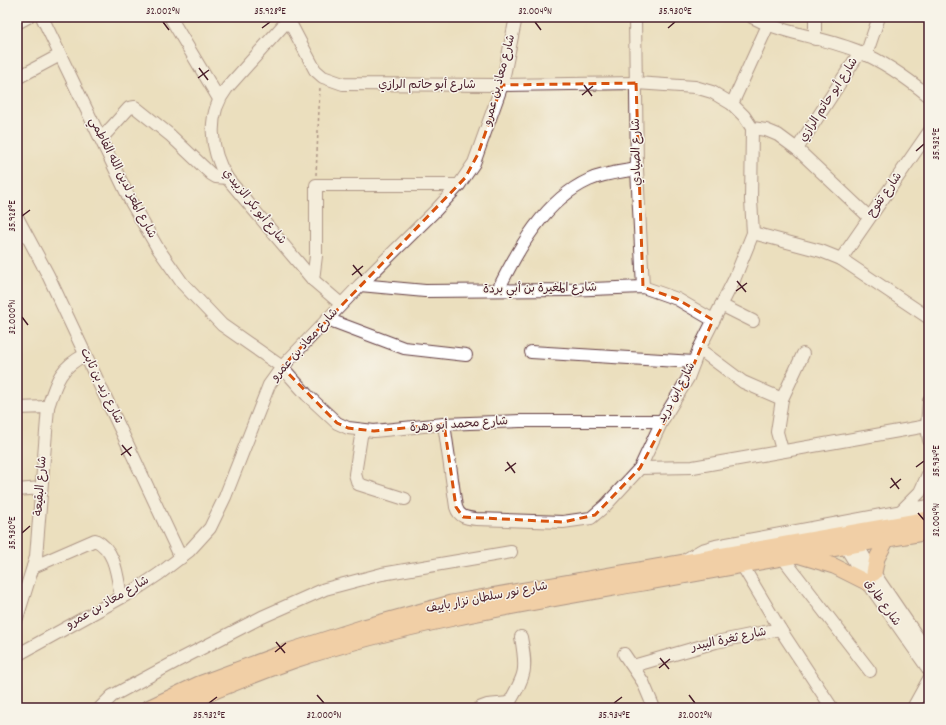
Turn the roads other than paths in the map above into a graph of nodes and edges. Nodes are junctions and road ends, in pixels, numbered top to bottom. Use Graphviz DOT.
graph roads {
  1 [pos="28,17"];
  2 [pos="42,17"];
  3 [pos="170,17"];
  4 [pos="635,17"];
  5 [pos="752,17"];
  6 [pos="815,17"];
  7 [pos="880,17"];
  8 [pos="288,19"];
  9 [pos="518,20"];
  10 [pos="17,23"];
  11 [pos="768,25"];
  12 [pos="815,38"];
  13 [pos="863,54"];
  14 [pos="60,55"];
  15 [pos="17,78"];
  16 [pos="636,83"];
  17 [pos="502,85"];
  18 [pos="929,96"];
  19 [pos="219,99"];
  20 [pos="732,104"];
  21 [pos="752,128"];
  22 [pos="929,132"];
  23 [pos="101,139"];
  24 [pos="797,149"];
  25 [pos="637,169"];
  26 [pos="227,178"];
  27 [pos="459,185"];
  28 [pos="17,217"];
  29 [pos="869,217"];
  30 [pos="753,233"];
  31 [pos="841,259"];
  32 [pos="313,280"];
  33 [pos="360,285"];
  34 [pos="643,287"];
  35 [pos="498,290"];
  36 [pos="341,304"];
  37 [pos="721,305"];
  38 [pos="929,318"];
  39 [pos="327,319"];
  40 [pos="713,320"];
  41 [pos="753,321"];
  42 [pos="699,349"];
  43 [pos="531,352"];
  44 [pos="85,354"];
  45 [pos="803,354"];
  46 [pos="466,355"];
  47 [pos="694,362"];
  48 [pos="282,367"];
  49 [pos="782,399"];
  50 [pos="48,407"];
  51 [pos="17,408"];
  52 [pos="928,408"];
  53 [pos="662,421"];
  54 [pos="444,424"];
  55 [pos="927,426"];
  56 [pos="362,430"];
  57 [pos="929,440"];
  58 [pos="782,450"];
  59 [pos="640,468"];
  60 [pos="929,472"];
  61 [pos="41,488"];
  62 [pos="17,490"];
  63 [pos="404,499"];
  64 [pos="929,506"];
  65 [pos="900,512"];
  66 [pos="929,519"];
  67 [pos="929,532"];
  68 [pos="887,539"];
  69 [pos="847,540"];
  70 [pos="511,552"];
  71 [pos="798,555"];
  72 [pos="181,558"];
  73 [pos="783,558"];
  74 [pos="681,563"];
  75 [pos="742,565"];
  76 [pos="33,567"];
  77 [pos="871,578"];
  78 [pos="121,597"];
  79 [pos="17,618"];
  80 [pos="780,629"];
  81 [pos="521,637"];
  82 [pos="624,654"];
  83 [pos="929,654"];
  84 [pos="17,655"];
  85 [pos="633,666"];
  86 [pos="929,670"];
  87 [pos="870,671"];
  88 [pos="929,679"];
  89 [pos="510,706"];
  90 [pos="100,708"];
  91 [pos="148,708"];
  92 [pos="176,708"];
  93 [pos="479,708"];
  94 [pos="654,708"];
  95 [pos="832,708"];
  96 [pos="913,708"];
  1 -- 10 [label="street"];
  2 -- 14 [label="street, شارع المعز لدين الله الفاطمي"];
  3 -- 19 [label="street"];
  4 -- 16 [label="street, شارع الصيادي"];
  5 -- 11 [label="street"];
  6 -- 12 [label="street"];
  7 -- 13 [label="street, شارع أبو حاتم الرازي"];
  8 -- 17 [label="street, شارع أبو حاتم الرازي"];
  8 -- 19 [label="street, شارع أبو بكر الزبيدي"];
  9 -- 17 [label="street, شارع معاذ بن عمرو"];
  11 -- 12 [label="street"];
  11 -- 20 [label="street"];
  12 -- 13 [label="street"];
  13 -- 18 [label="street"];
  13 -- 24 [label="street, شارع أبو حاتم الرازي"];
  14 -- 15 [label="street"];
  14 -- 23 [label="street, شارع المعز لدين الله الفاطمي"];
  16 -- 17 [label="street, شارع أبو حاتم الرازي"];
  16 -- 20 [label="street, شارع أبو حاتم الرازي"];
  16 -- 25 [label="street, شارع الصيادي"];
  17 -- 27 [label="street, شارع معاذ بن عمرو"];
  19 -- 26 [label="street, شارع أبو بكر الزبيدي"];
  20 -- 21 [label="street, شارع أبو حاتم الرازي"];
  21 -- 24 [label="street, شارع أبو حاتم الرازي"];
  21 -- 30 [label="street, شارع ابن دريد"];
  22 -- 29 [label="street, شارع تفوح"];
  23 -- 26 [label="street"];
  23 -- 48 [label="street, شارع المعز لدين الله الفاطمي"];
  24 -- 29 [label="street, شارع أبو حاتم الرازي"];
  25 -- 34 [label="street, شارع الصيادي"];
  25 -- 35 [label="street"];
  26 -- 32 [label="street, شارع أبو بكر الزبيدي"];
  27 -- 32 [label="street"];
  27 -- 33 [label="street, شارع معاذ بن عمرو"];
  28 -- 44 [label="street, شارع زيد بن ثابت"];
  29 -- 31 [label="street, شارع تفوح"];
  30 -- 31 [label="street"];
  30 -- 37 [label="street, شارع ابن دريد"];
  31 -- 38 [label="street"];
  32 -- 36 [label="street, شارع أبو بكر الزبيدي"];
  33 -- 35 [label="street, شارع المغيرة بن أبي بردة"];
  33 -- 36 [label="street, شارع معاذ بن عمرو"];
  34 -- 35 [label="street, شارع المغيرة بن أبي بردة"];
  34 -- 40 [label="street, شارع المغيرة بن أبي بردة"];
  36 -- 39 [label="street, شارع معاذ بن عمرو"];
  37 -- 40 [label="street, شارع ابن دريد"];
  37 -- 41 [label="street"];
  39 -- 46 [label="street"];
  39 -- 48 [label="street, شارع معاذ بن عمرو"];
  40 -- 42 [label="street, شارع ابن دريد"];
  42 -- 47 [label="street, شارع ابن دريد"];
  42 -- 49 [label="street"];
  43 -- 47 [label="street"];
  44 -- 50 [label="street, شارع البقيعة"];
  44 -- 72 [label="street, شارع زيد بن ثابت"];
  45 -- 49 [label="street"];
  47 -- 53 [label="street, شارع ابن دريد"];
  48 -- 56 [label="street, شارع محمد أبو زهرة"];
  48 -- 72 [label="street, شارع معاذ بن عمرو"];
  49 -- 58 [label="street"];
  50 -- 51 [label="street"];
  50 -- 61 [label="street, شارع البقيعة"];
  52 -- 55 [label="street"];
  53 -- 54 [label="street, شارع محمد أبو زهرة"];
  53 -- 59 [label="street, شارع ابن دريد"];
  54 -- 56 [label="street, شارع محمد أبو زهرة"];
  54 -- 59 [label="street, شارع ابن دريد"];
  55 -- 57 [label="street"];
  55 -- 58 [label="street"];
  56 -- 63 [label="street"];
  58 -- 59 [label="street"];
  60 -- 65 [label="street"];
  61 -- 62 [label="street"];
  61 -- 76 [label="street, شارع البقيعة"];
  64 -- 65 [label="street"];
  65 -- 74 [label="street"];
  66 -- 69 [label="main road"];
  67 -- 68 [label="main road"];
  68 -- 69 [label="main road"];
  68 -- 77 [label="main road"];
  69 -- 71 [label="main road, شارع نور سلطان نزار باييف"];
  69 -- 74 [label="main road, شارع نور سلطان نزار باييف"];
  69 -- 77 [label="street, شارع طارق"];
  70 -- 90 [label="street"];
  71 -- 73 [label="main road, شارع نور سلطان نزار باييف"];
  71 -- 77 [label="main road"];
  72 -- 78 [label="street, شارع معاذ بن عمرو"];
  73 -- 75 [label="main road, شارع نور سلطان نزار باييف"];
  73 -- 87 [label="street"];
  74 -- 91 [label="main road, شارع نور سلطان نزار باييف"];
  75 -- 80 [label="street"];
  75 -- 92 [label="main road, شارع نور سلطان نزار باييف"];
  76 -- 78 [label="street"];
  76 -- 79 [label="street, شارع البقيعة"];
  77 -- 83 [label="street, شارع طارق"];
  77 -- 86 [label="street, شارع طارق"];
  78 -- 84 [label="street, شارع معاذ بن عمرو"];
  80 -- 85 [label="street, شارع ثغرة البيدر"];
  80 -- 95 [label="street, شارع ثغرة البيدر"];
  81 -- 89 [label="street"];
  82 -- 85 [label="street"];
  85 -- 94 [label="street"];
  88 -- 96 [label="street"];
  89 -- 93 [label="street"];
}
